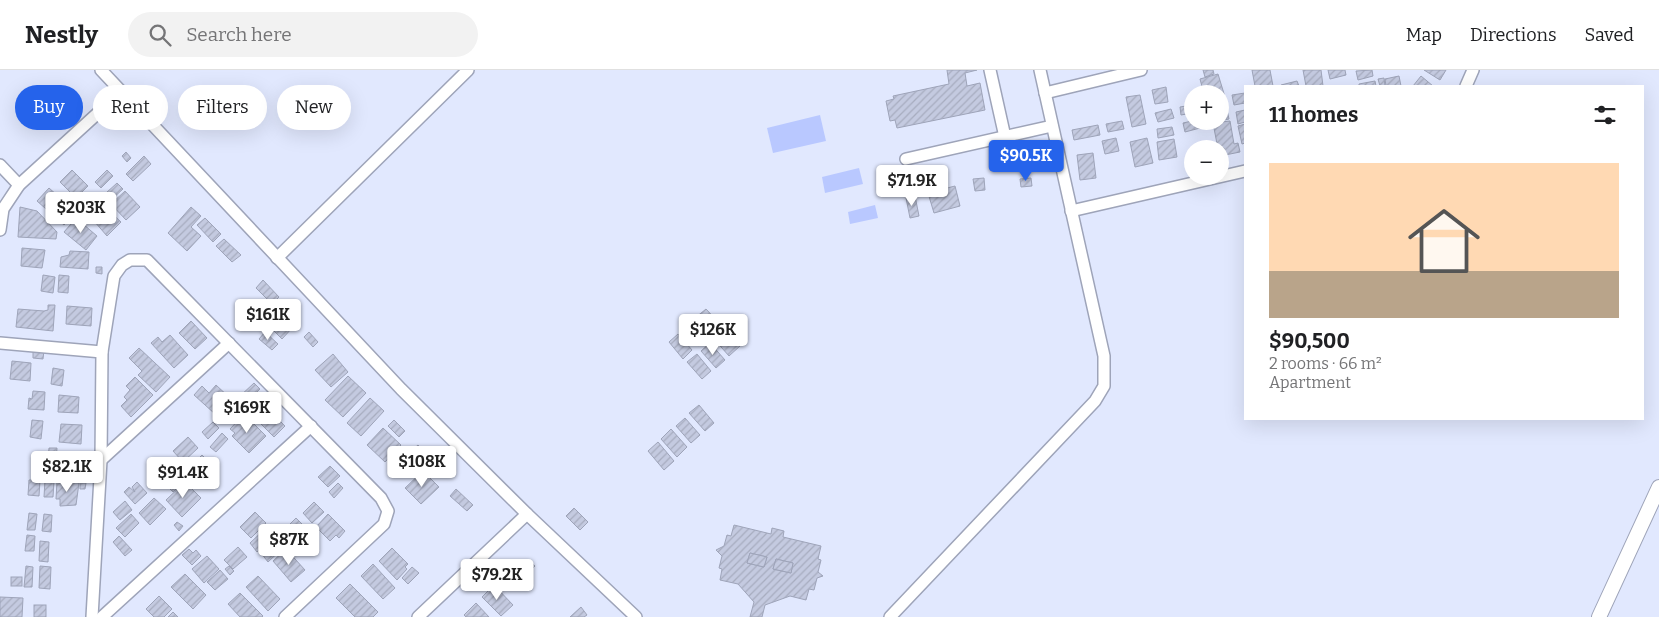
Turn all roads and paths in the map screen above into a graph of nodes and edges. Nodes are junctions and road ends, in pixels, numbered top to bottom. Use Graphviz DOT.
graph roads {
  1 [pos="101,70"];
  2 [pos="468,70"];
  3 [pos="990,70"];
  4 [pos="1040,70"];
  5 [pos="1141,70"];
  6 [pos="1473,70"];
  7 [pos="115,85"];
  8 [pos="1466,85"];
  9 [pos="1045,93"];
  10 [pos="93,118"];
  11 [pos="1052,126"];
  12 [pos="157,130"];
  13 [pos="1005,137"];
  14 [pos="906,159"];
  15 [pos="0,165"];
  16 [pos="1244,171"];
  17 [pos="20,185"];
  18 [pos="1071,211"];
  19 [pos="0,230"];
  20 [pos="277,258"];
  21 [pos="0,343"];
  22 [pos="229,343"];
  23 [pos="102,352"];
  24 [pos="311,426"];
  25 [pos="101,460"];
  26 [pos="1659,487"];
  27 [pos="526,514"];
  28 [pos="92,617"];
  29 [pos="102,617"];
  30 [pos="286,617"];
  31 [pos="418,617"];
  32 [pos="636,617"];
  33 [pos="890,617"];
  34 [pos="1599,617"];
  1 -- 7 [label="street"];
  2 -- 20 [label="street"];
  3 -- 13 [label="street"];
  4 -- 9 [label="street"];
  5 -- 9 [label="street"];
  6 -- 8 [label="street"];
  9 -- 11 [label="street"];
  10 -- 17 [label="street"];
  11 -- 13 [label="street"];
  11 -- 18 [label="street"];
  12 -- 20 [label="street"];
  13 -- 14 [label="street"];
  15 -- 17 [label="street"];
  16 -- 18 [label="street"];
  17 -- 19 [label="street"];
  18 -- 33 [label="street"];
  20 -- 27 [label="street"];
  21 -- 23 [label="street"];
  22 -- 23 [label="street"];
  22 -- 24 [label="street"];
  22 -- 25 [label="street"];
  23 -- 25 [label="street"];
  24 -- 29 [label="street"];
  24 -- 30 [label="street"];
  25 -- 28 [label="street"];
  26 -- 34 [label="street"];
  27 -- 31 [label="street"];
  27 -- 32 [label="street"];
}
